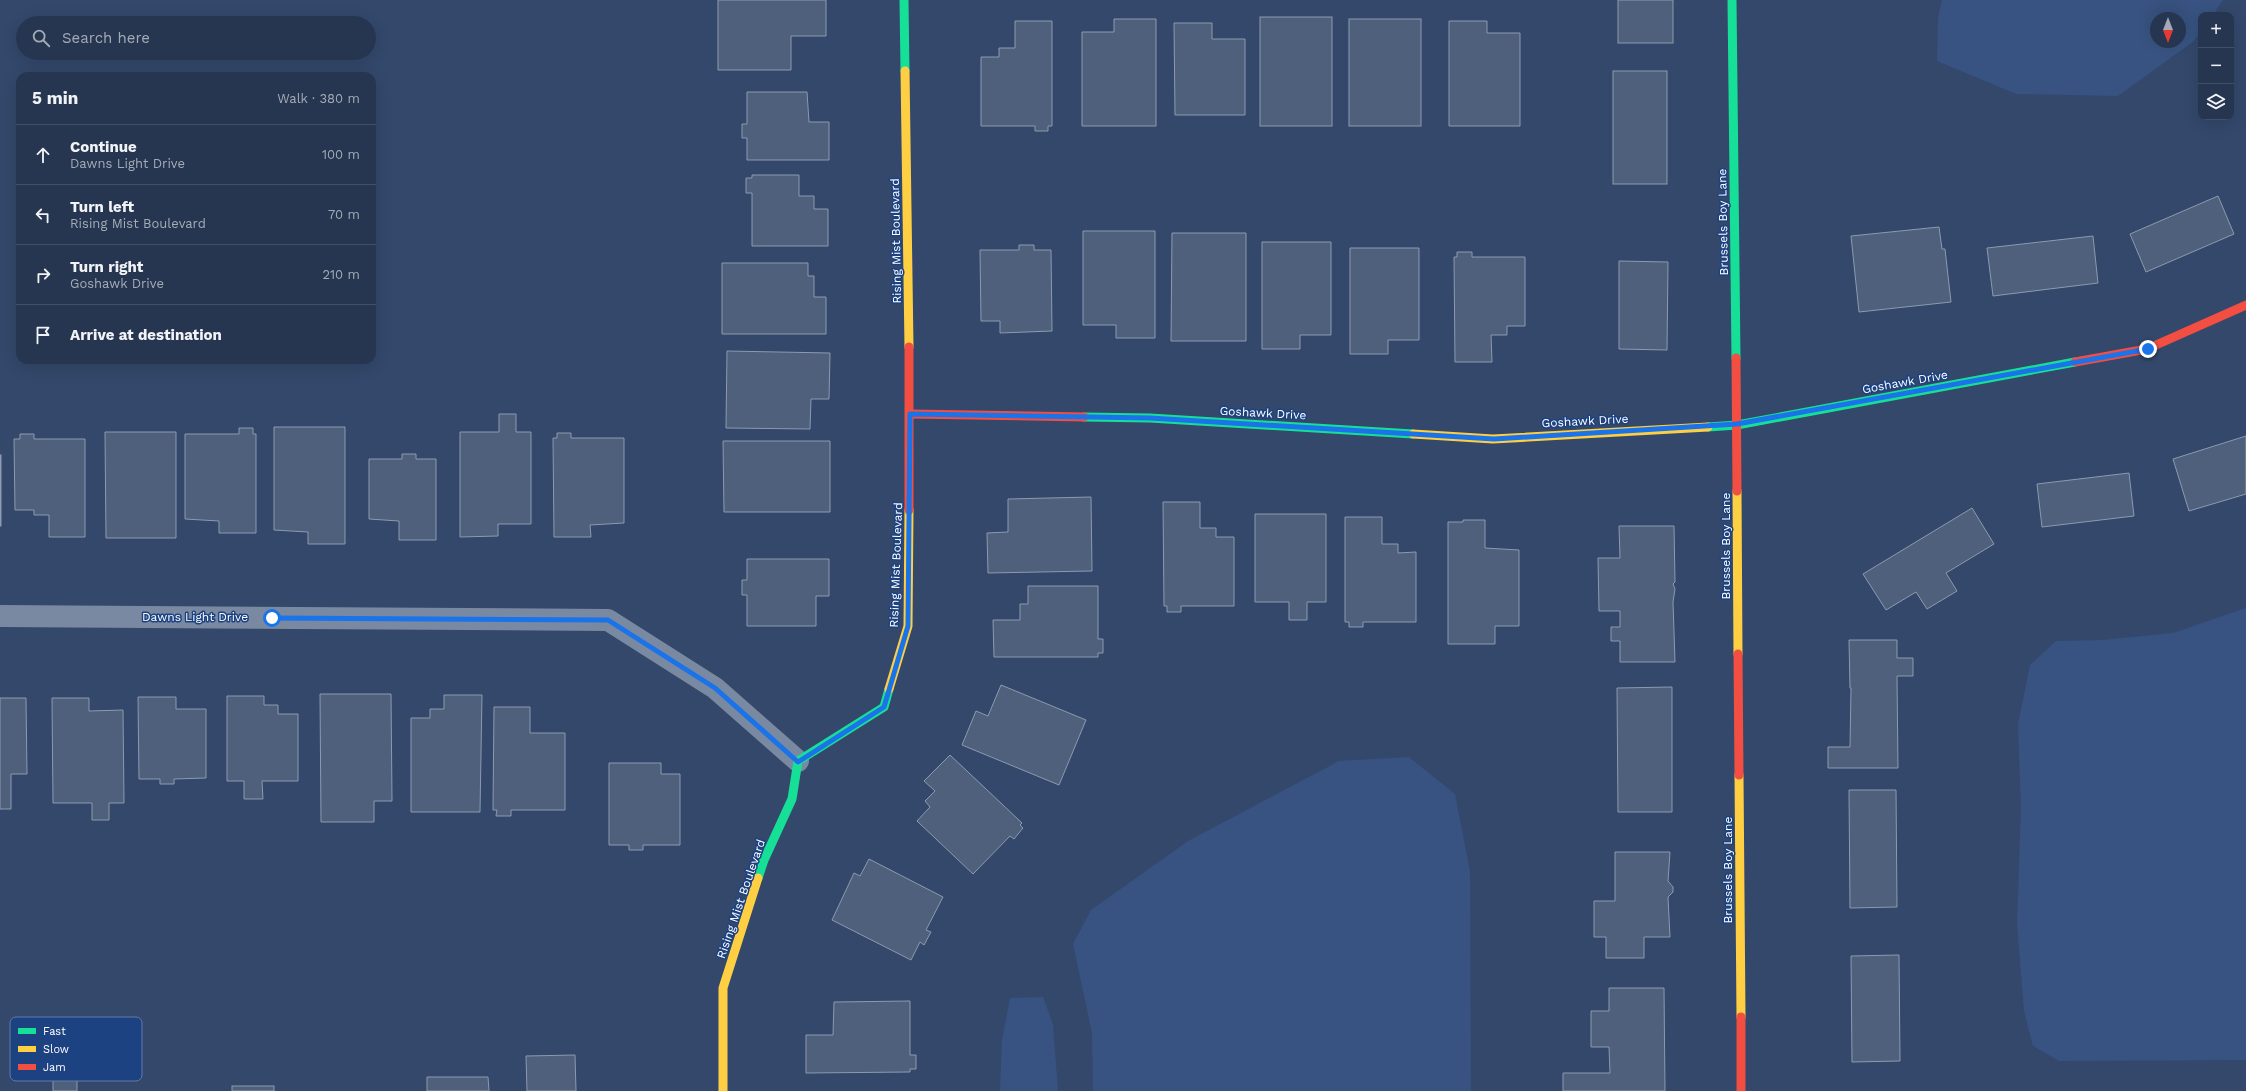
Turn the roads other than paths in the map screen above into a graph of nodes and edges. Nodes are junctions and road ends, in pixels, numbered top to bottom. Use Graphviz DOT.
graph roads {
  1 [pos="904,0"];
  2 [pos="1732,0"];
  3 [pos="2246,305"];
  4 [pos="910,414"];
  5 [pos="1737,424"];
  6 [pos="0,616"];
  7 [pos="798,762"];
  8 [pos="723,1091"];
  9 [pos="1741,1091"];
  1 -- 4 [label="street, Rising Mist Boulevard"];
  2 -- 5 [label="street, Brussels Boy Lane"];
  3 -- 5 [label="street, Goshawk Drive"];
  4 -- 5 [label="street, Goshawk Drive"];
  4 -- 7 [label="street, Rising Mist Boulevard"];
  5 -- 9 [label="street, Brussels Boy Lane"];
  6 -- 7 [label="street, Dawns Light Drive"];
  7 -- 8 [label="street, Rising Mist Boulevard"];
}
